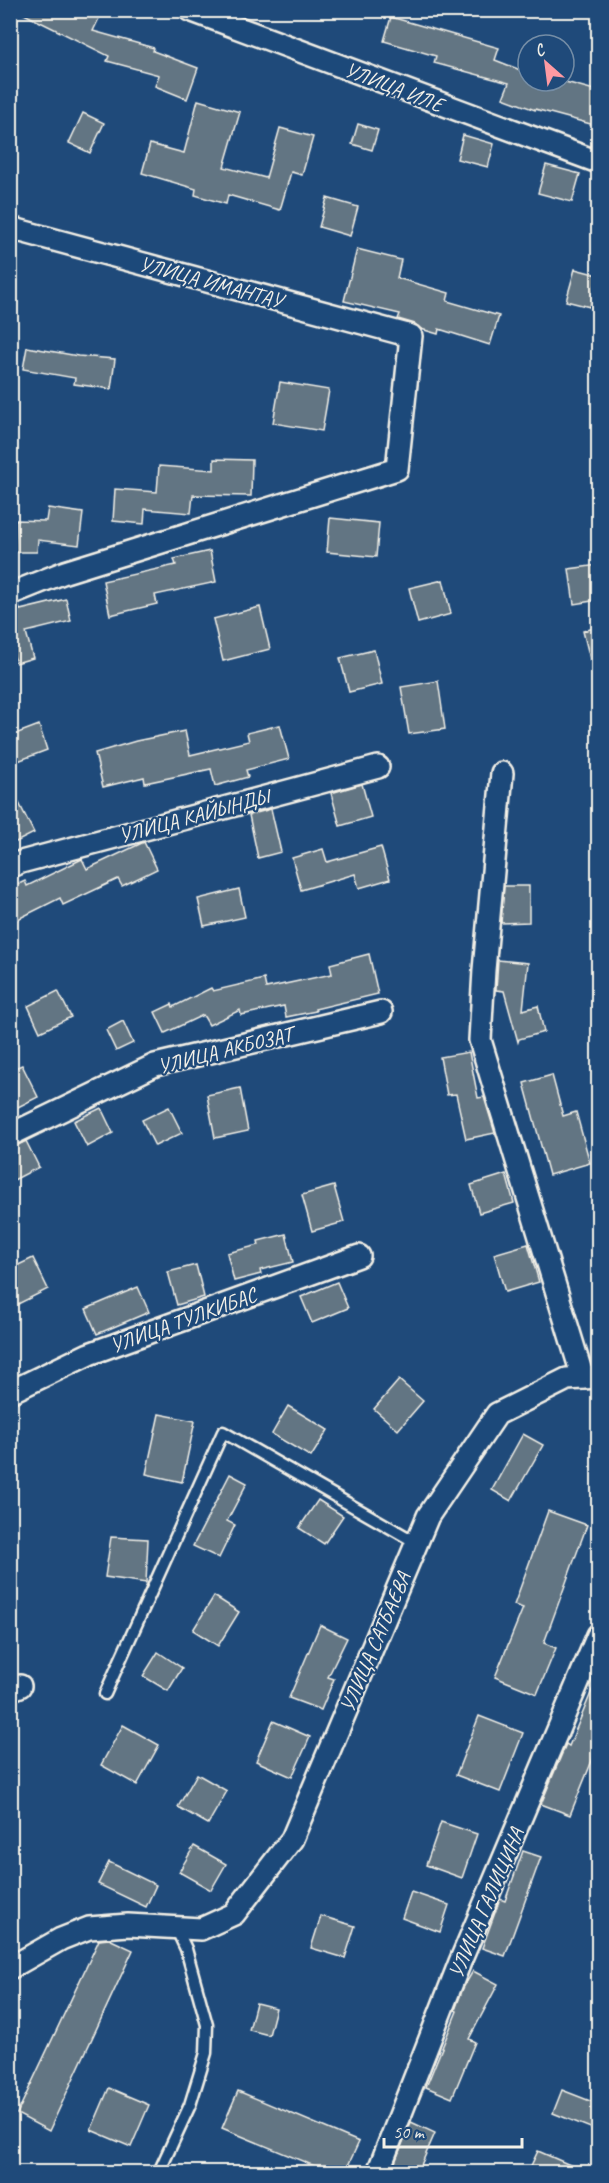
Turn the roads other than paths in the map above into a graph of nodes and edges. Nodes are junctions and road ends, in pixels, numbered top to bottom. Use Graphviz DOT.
graph roads {
  1 [pos="190,10"];
  2 [pos="598,162"];
  3 [pos="10,228"];
  4 [pos="10,594"];
  5 [pos="378,767"];
  6 [pos="502,773"];
  7 [pos="10,867"];
  8 [pos="381,1012"];
  9 [pos="10,1135"];
  10 [pos="359,1256"];
  11 [pos="591,1378"];
  12 [pos="10,1392"];
  13 [pos="417,1543"];
  14 [pos="598,1635"];
  15 [pos="105,1694"];
  16 [pos="176,1928"];
  17 [pos="10,1968"];
  18 [pos="159,2172"];
  19 [pos="378,2172"];
  1 -- 2 [label="street, УЛИЦА ИЛЕ"];
  3 -- 4 [label="street, УЛИЦА ИМАНТАУ"];
  5 -- 7 [label="street, УЛИЦА КАЙЫНДЫ"];
  6 -- 11 [label="street"];
  8 -- 9 [label="street, УЛИЦА АКБОЗАТ"];
  10 -- 12 [label="street, УЛИЦА ТУЛКИБАС"];
  11 -- 13 [label="street, УЛИЦА САТБАЕВА"];
  13 -- 15 [label="lane"];
  13 -- 16 [label="street, УЛИЦА САТБАЕВА"];
  14 -- 19 [label="street, УЛИЦА ГАЛИЦИНА"];
  16 -- 17 [label="street, УЛИЦА САТБАЕВА"];
  16 -- 18 [label="lane"];
}
